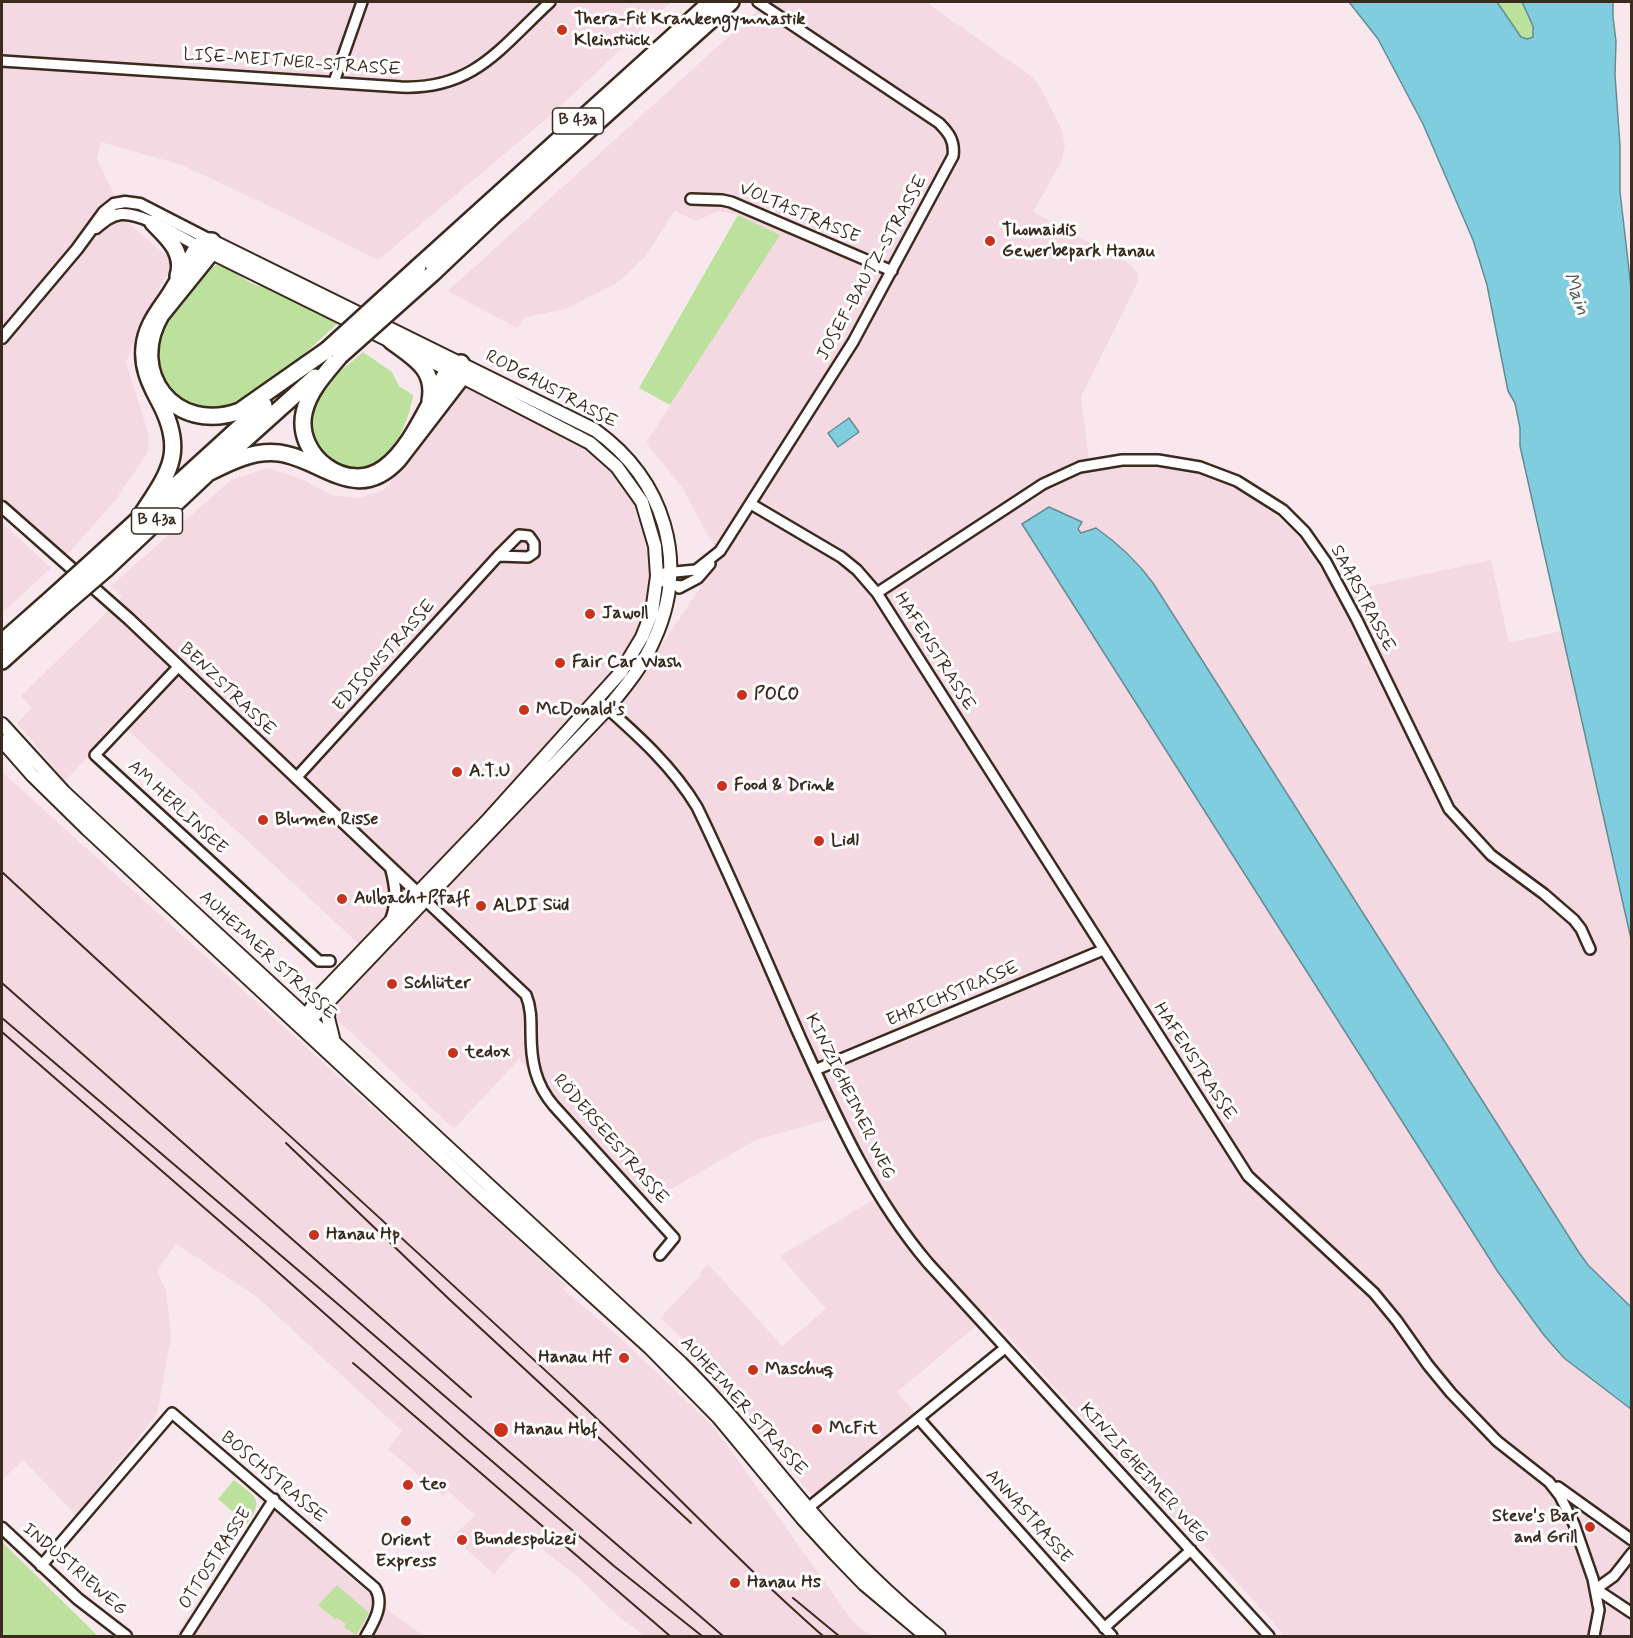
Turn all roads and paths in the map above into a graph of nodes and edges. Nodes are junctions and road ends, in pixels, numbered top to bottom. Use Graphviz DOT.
graph roads {
  1 [pos="362,2"];
  2 [pos="550,2"];
  3 [pos="711,2"];
  4 [pos="731,2"];
  5 [pos="758,2"];
  6 [pos="2,61"];
  7 [pos="334,82"];
  8 [pos="691,199"];
  9 [pos="153,223"];
  10 [pos="86,238"];
  11 [pos="207,246"];
  12 [pos="425,271"];
  13 [pos="892,271"];
  14 [pos="175,285"];
  15 [pos="2,338"];
  16 [pos="391,341"];
  17 [pos="334,352"];
  18 [pos="457,370"];
  19 [pos="430,404"];
  20 [pos="208,473"];
  21 [pos="751,504"];
  22 [pos="2,507"];
  23 [pos="138,520"];
  24 [pos="717,553"];
  25 [pos="498,556"];
  26 [pos="101,563"];
  27 [pos="657,576"];
  28 [pos="670,579"];
  29 [pos="683,586"];
  30 [pos="877,593"];
  31 [pos="59,601"];
  32 [pos="668,601"];
  33 [pos="2,642"];
  34 [pos="2,661"];
  35 [pos="179,666"];
  36 [pos="603,704"];
  37 [pos="2,724"];
  38 [pos="2,741"];
  39 [pos="296,778"];
  40 [pos="391,868"];
  41 [pos="422,897"];
  42 [pos="390,922"];
  43 [pos="1590,949"];
  44 [pos="1103,950"];
  45 [pos="330,961"];
  46 [pos="283,995"];
  47 [pos="324,998"];
  48 [pos="292,1017"];
  49 [pos="308,1018"];
  50 [pos="311,1035"];
  51 [pos="334,1043"];
  52 [pos="815,1070"];
  53 [pos="510,1212"];
  54 [pos="660,1255"];
  55 [pos="1005,1348"];
  56 [pos="919,1419"];
  57 [pos="1549,1482"];
  58 [pos="274,1499"];
  59 [pos="808,1508"];
  60 [pos="2,1528"];
  61 [pos="1632,1540"];
  62 [pos="1191,1550"];
  63 [pos="1632,1553"];
  64 [pos="41,1566"];
  65 [pos="1596,1588"];
  66 [pos="1632,1613"];
  67 [pos="1104,1628"];
  68 [pos="126,1636"];
  69 [pos="186,1636"];
  70 [pos="366,1636"];
  71 [pos="927,1636"];
  72 [pos="939,1636"];
  73 [pos="1112,1636"];
  74 [pos="1269,1636"];
  75 [pos="1594,1636"];
  1 -- 7 [label="street"];
  2 -- 7 [label="street, LISE-MEITNER-STRASSE"];
  3 -- 12 [label="highway, B 43a"];
  4 -- 12 [label="highway, B 43a"];
  5 -- 13 [label="street, JOSEF-BAUTZ-STRASSE"];
  6 -- 7 [label="street, LISE-MEITNER-STRASSE"];
  8 -- 13 [label="street, VOLTASTRASSE"];
  9 -- 10 [label="street, RODGAUSTRASSE"];
  9 -- 11 [label="street, RODGAUSTRASSE"];
  9 -- 14 [label="highway"];
  10 -- 11 [label="street, RODGAUSTRASSE"];
  10 -- 15 [label="street, RODGAUSTRASSE"];
  11 -- 14 [label="highway"];
  11 -- 16 [label="main road, RODGAUSTRASSE"];
  11 -- 17 [label="highway"];
  11 -- 18 [label="main road, RODGAUSTRASSE"];
  12 -- 17 [label="highway, B 43a, bridge"];
  13 -- 21 [label="street, JOSEF-BAUTZ-STRASSE"];
  14 -- 23 [label="highway"];
  16 -- 18 [label="main road, RODGAUSTRASSE"];
  16 -- 19 [label="highway"];
  17 -- 19 [label="highway"];
  17 -- 20 [label="highway, B 43a"];
  17 -- 23 [label="highway, B 43a"];
  18 -- 19 [label="highway"];
  18 -- 20 [label="highway"];
  18 -- 27 [label="main road, RODGAUSTRASSE"];
  18 -- 28 [label="main road, RODGAUSTRASSE"];
  20 -- 26 [label="highway, B 43a"];
  21 -- 24 [label="street, JOSEF-BAUTZ-STRASSE"];
  21 -- 30 [label="street, HAFENSTRASSE"];
  22 -- 35 [label="street, BENZSTRASSE"];
  23 -- 26 [label="highway, B 43a"];
  24 -- 28 [label="street, JOSEF-BAUTZ-STRASSE"];
  24 -- 29 [label="street"];
  25 -- 39 [label="street, EDISONSTRASSE"];
  26 -- 31 [label="highway, B 43a, bridge"];
  27 -- 28 [label="street, JOSEF-BAUTZ-STRASSE"];
  27 -- 36 [label="main road, RODGAUSTRASSE"];
  28 -- 29 [label="street"];
  28 -- 32 [label="main road, RODGAUSTRASSE"];
  29 -- 32 [label="street"];
  30 -- 43 [label="street, SAARSTRASSE"];
  30 -- 44 [label="street, HAFENSTRASSE"];
  31 -- 33 [label="highway, B 43a"];
  31 -- 34 [label="highway, B 43a"];
  32 -- 36 [label="main road, RODGAUSTRASSE"];
  35 -- 39 [label="street, BENZSTRASSE"];
  35 -- 45 [label="street, AM HERLINSEE"];
  36 -- 41 [label="main road, RODGAUSTRASSE"];
  36 -- 52 [label="street, KINZIGHEIMER WEG"];
  37 -- 46 [label="main road, AUHEIMER STRASSE"];
  38 -- 48 [label="main road, AUHEIMER STRASSE"];
  39 -- 40 [label="street, BENZSTRASSE"];
  40 -- 41 [label="street, BENZSTRASSE"];
  40 -- 42 [label="street"];
  41 -- 42 [label="main road, RODGAUSTRASSE"];
  41 -- 47 [label="main road, RODGAUSTRASSE"];
  41 -- 54 [label="street, RÖDERSEESTRASSE"];
  42 -- 47 [label="main road, RODGAUSTRASSE"];
  44 -- 52 [label="street, EHRICHSTRASSE"];
  44 -- 57 [label="street, HAFENSTRASSE"];
  46 -- 47 [label="main road"];
  46 -- 49 [label="main road, AUHEIMER STRASSE"];
  47 -- 49 [label="main road, RODGAUSTRASSE"];
  47 -- 51 [label="main road"];
  48 -- 49 [label="main road"];
  48 -- 50 [label="main road, AUHEIMER STRASSE"];
  49 -- 50 [label="main road"];
  49 -- 51 [label="main road, AUHEIMER STRASSE"];
  50 -- 53 [label="main road, AUHEIMER STRASSE"];
  51 -- 53 [label="main road, AUHEIMER STRASSE"];
  52 -- 55 [label="street, KINZIGHEIMER WEG"];
  53 -- 59 [label="main road, AUHEIMER STRASSE"];
  53 -- 71 [label="main road, AUHEIMER STRASSE"];
  55 -- 56 [label="street"];
  55 -- 62 [label="street, KINZIGHEIMER WEG"];
  56 -- 59 [label="street"];
  56 -- 67 [label="street, ANNASTRASSE"];
  57 -- 61 [label="street"];
  57 -- 65 [label="street, HAFENSTRASSE"];
  58 -- 64 [label="street, BOSCHSTRASSE"];
  58 -- 69 [label="street, OTTOSTRASSE"];
  58 -- 70 [label="street, BOSCHSTRASSE"];
  59 -- 72 [label="main road, AUHEIMER STRASSE"];
  60 -- 64 [label="street, INDUSTRIEWEG"];
  62 -- 67 [label="street"];
  62 -- 74 [label="street, KINZIGHEIMER WEG"];
  63 -- 65 [label="street"];
  64 -- 68 [label="street, INDUSTRIEWEG"];
  65 -- 66 [label="street"];
  65 -- 75 [label="street, HAFENSTRASSE"];
  67 -- 73 [label="street, ANNASTRASSE"];
}
